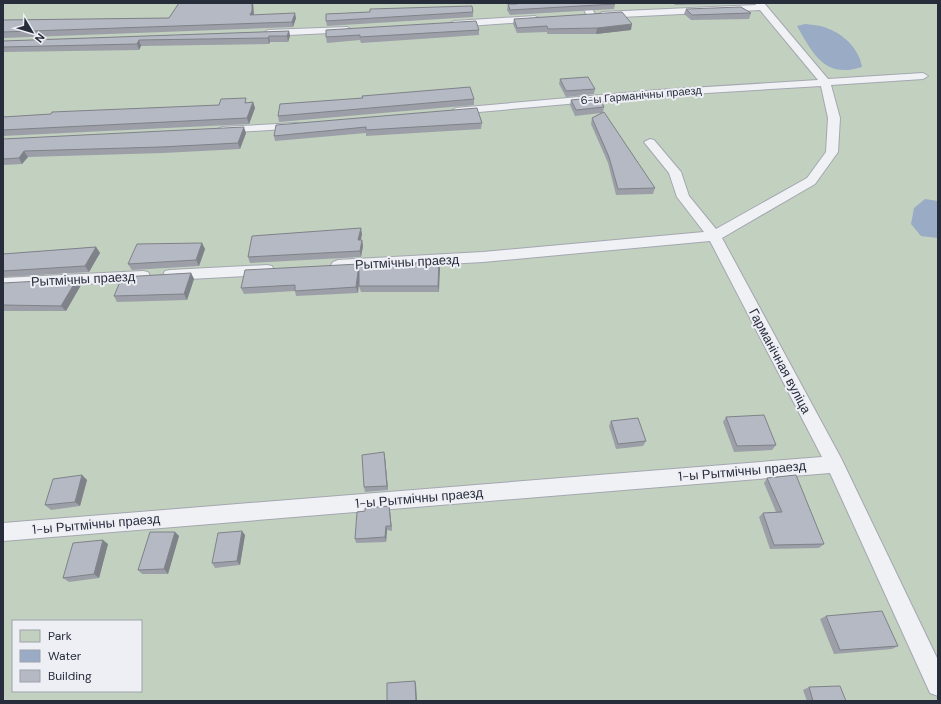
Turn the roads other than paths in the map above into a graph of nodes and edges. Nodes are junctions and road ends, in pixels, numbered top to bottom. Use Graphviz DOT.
graph roads {
  1 [pos="585,3"];
  2 [pos="760,5"];
  3 [pos="544,18"];
  4 [pos="442,24"];
  5 [pos="356,29"];
  6 [pos="262,33"];
  7 [pos="922,76"];
  8 [pos="825,82"];
  9 [pos="447,112"];
  10 [pos="306,125"];
  11 [pos="213,130"];
  12 [pos="650,142"];
  13 [pos="714,236"];
  14 [pos="327,266"];
  15 [pos="280,269"];
  16 [pos="3,283"];
  17 [pos="835,464"];
  18 [pos="3,532"];
  19 [pos="938,685"];
  1 -- 2 [label="lane"];
  2 -- 8 [label="lane"];
  3 -- 4 [label="lane"];
  5 -- 6 [label="lane"];
  7 -- 8 [label="lane, 6-ы Гарманічны праезд"];
  8 -- 9 [label="lane, 6-ы Гарманічны праезд"];
  8 -- 13 [label="lane"];
  10 -- 11 [label="lane"];
  12 -- 13 [label="lane, Гарманічная вуліца"];
  13 -- 14 [label="lane, Рытмічны праезд"];
  13 -- 17 [label="lane, Гарманічная вуліца"];
  15 -- 16 [label="lane, Рытмічны праезд"];
  17 -- 18 [label="lane, 1-ы Рытмічны праезд"];
  17 -- 19 [label="lane, Гарманічная вуліца"];
}
